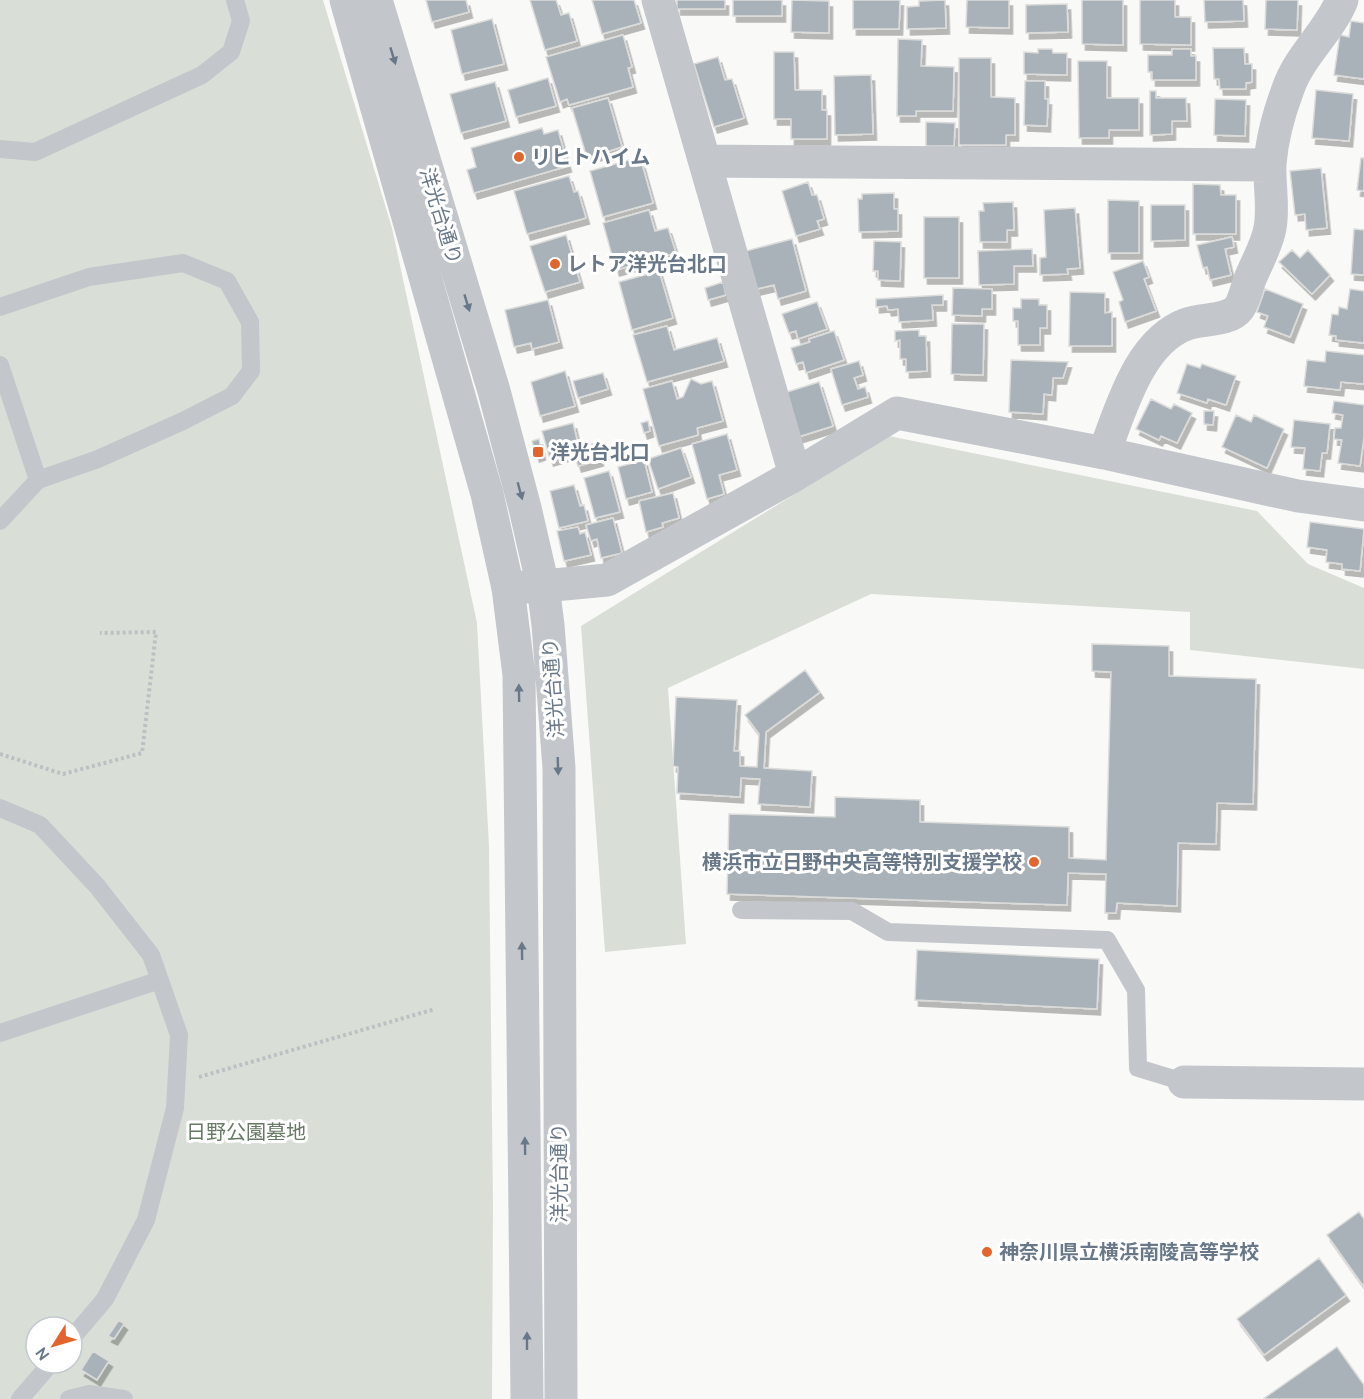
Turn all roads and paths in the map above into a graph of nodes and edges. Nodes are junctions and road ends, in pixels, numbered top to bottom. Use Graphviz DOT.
graph roads {
  1 [pos="235,0"];
  2 [pos="346,0"];
  3 [pos="376,0"];
  4 [pos="658,0"];
  5 [pos="1342,0"];
  6 [pos="0,149"];
  7 [pos="705,161"];
  8 [pos="1270,165"];
  9 [pos="0,307"];
  10 [pos="0,365"];
  11 [pos="1104,453"];
  12 [pos="795,475"];
  13 [pos="38,480"];
  14 [pos="1364,505"];
  15 [pos="0,521"];
  16 [pos="543,586"];
  17 [pos="508,588"];
  18 [pos="100,633"];
  19 [pos="0,754"];
  20 [pos="0,808"];
  21 [pos="741,910"];
  22 [pos="160,980"];
  23 [pos="435,1009"];
  24 [pos="0,1033"];
  25 [pos="1184,1082"];
  26 [pos="176,1084"];
  27 [pos="1364,1084"];
  28 [pos="84,1324"];
  29 [pos="41,1375"];
  30 [pos="20,1399"];
  31 [pos="69,1399"];
  32 [pos="124,1399"];
  33 [pos="527,1399"];
  34 [pos="561,1399"];
  1 -- 6 [label="lane"];
  2 -- 17 [label="street, 洋光台通り"];
  3 -- 16 [label="street, 洋光台通り, one-way"];
  4 -- 7 [label="street"];
  5 -- 8 [label="street"];
  7 -- 8 [label="street"];
  7 -- 12 [label="street"];
  8 -- 11 [label="street"];
  9 -- 13 [label="lane"];
  10 -- 13 [label="lane"];
  11 -- 12 [label="street"];
  11 -- 14 [label="street"];
  12 -- 16 [label="street"];
  13 -- 15 [label="lane"];
  16 -- 17 [label="street"];
  16 -- 34 [label="street, 洋光台通り, one-way"];
  33 -- 17 [label="street, 洋光台通り, one-way"];
  18 -- 19 [label="path"];
  20 -- 22 [label="lane"];
  21 -- 25 [label="lane"];
  22 -- 24 [label="lane"];
  22 -- 26 [label="lane"];
  23 -- 26 [label="path"];
  25 -- 27 [label="street"];
  26 -- 28 [label="lane"];
  29 -- 30 [label="lane"];
  31 -- 32 [label="lane"];
}
